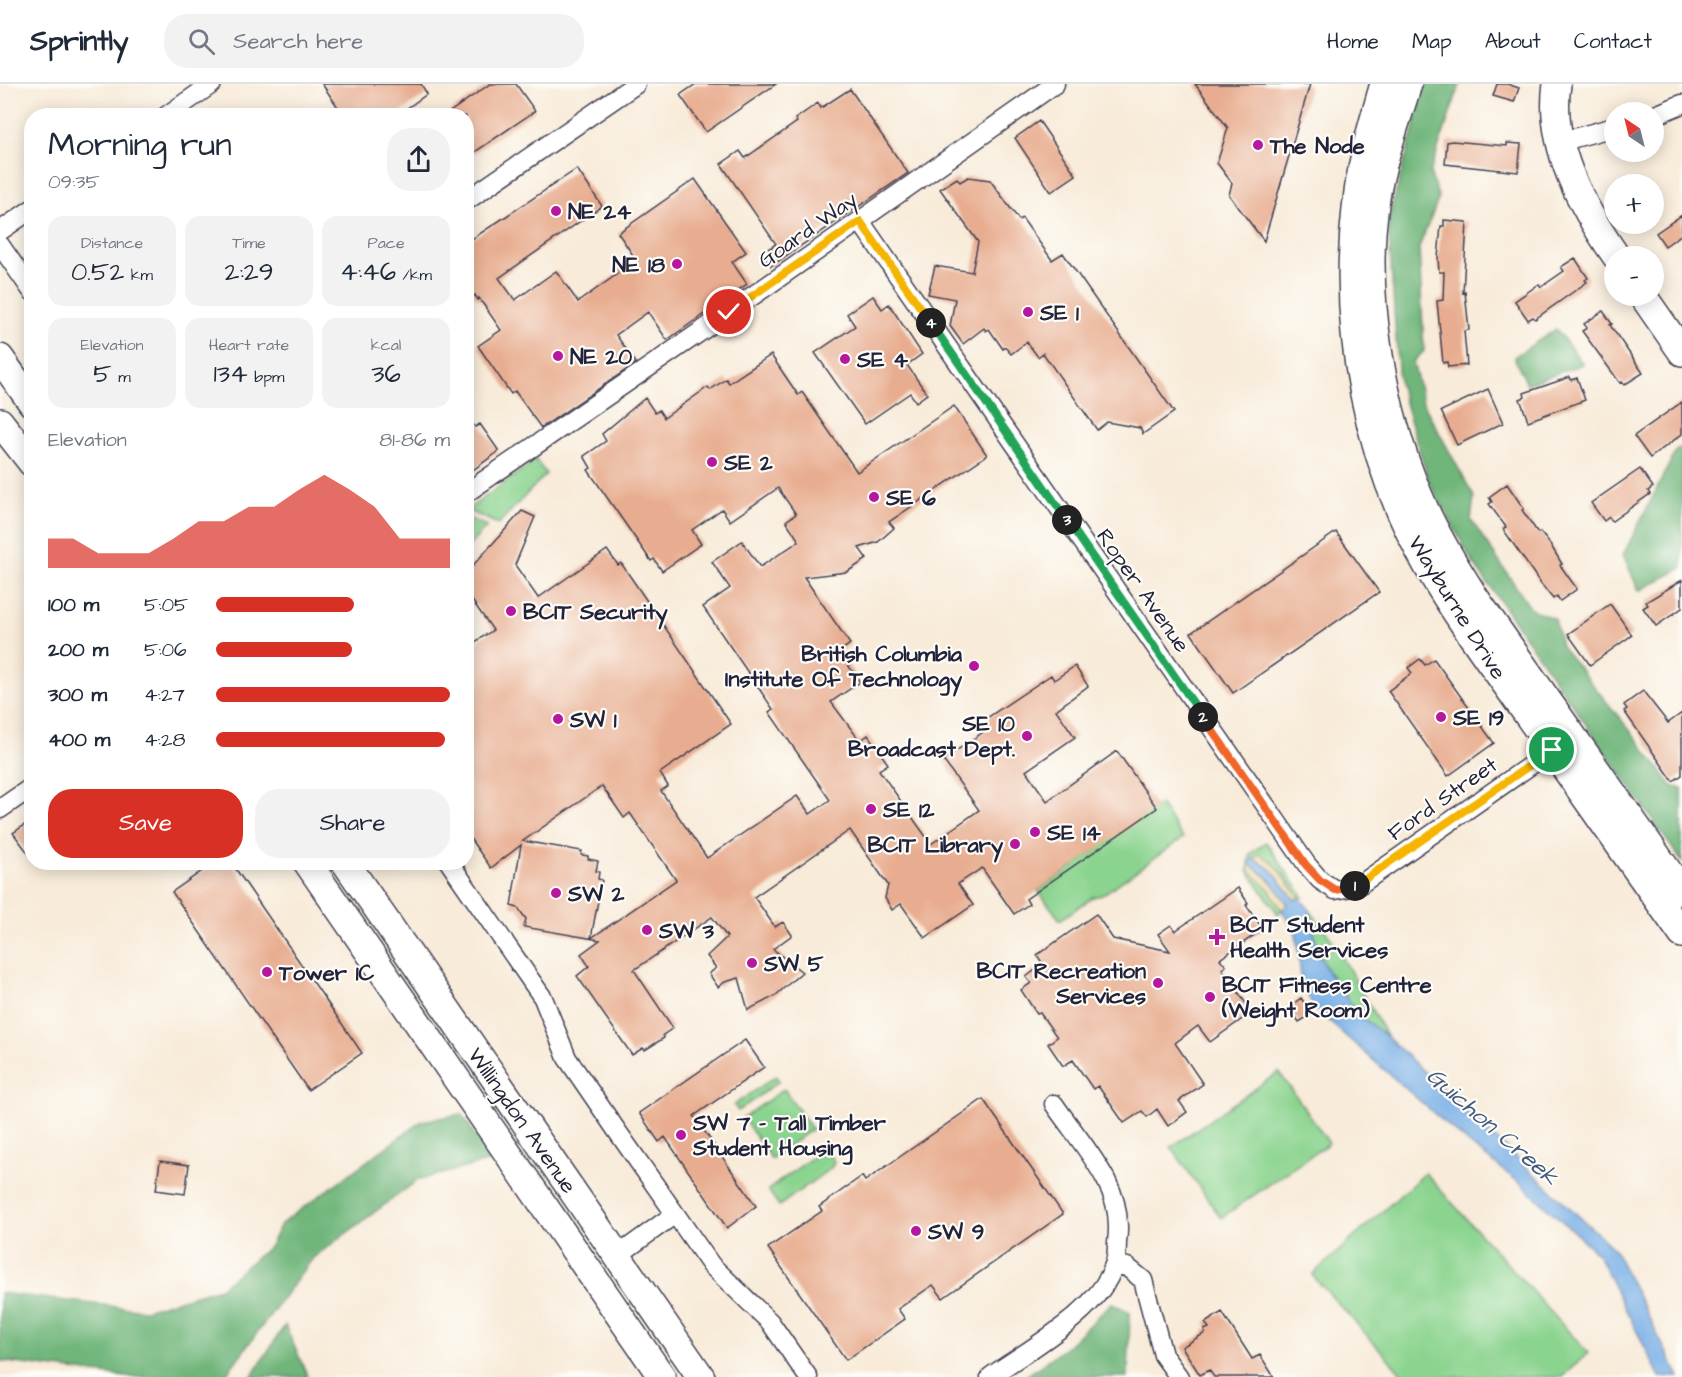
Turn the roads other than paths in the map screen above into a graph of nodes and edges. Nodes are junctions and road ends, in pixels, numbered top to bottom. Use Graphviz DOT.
graph roads {
  1 [pos="212,84"];
  2 [pos="636,84"];
  3 [pos="1055,84"];
  4 [pos="1384,84"];
  5 [pos="1408,84"];
  6 [pos="1557,84"];
  7 [pos="1682,104"];
  8 [pos="178,108"];
  9 [pos="1664,111"];
  10 [pos="1604,131"];
  11 [pos="1560,142"];
  12 [pos="1373,164"];
  13 [pos="474,195"];
  14 [pos="24,214"];
  15 [pos="860,221"];
  16 [pos="0,231"];
  17 [pos="0,244"];
  18 [pos="1609,246"];
  19 [pos="24,279"];
  20 [pos="1650,306"];
  21 [pos="1682,352"];
  22 [pos="0,358"];
  23 [pos="24,392"];
  24 [pos="0,422"];
  25 [pos="24,453"];
  26 [pos="474,487"];
  27 [pos="1562,743"];
  28 [pos="24,792"];
  29 [pos="0,809"];
  30 [pos="313,870"];
  31 [pos="351,870"];
  32 [pos="454,870"];
  33 [pos="1335,890"];
  34 [pos="1682,891"];
  35 [pos="1682,934"];
  36 [pos="1054,1104"];
  37 [pos="675,1214"];
  38 [pos="617,1256"];
  39 [pos="1115,1264"];
  40 [pos="662,1377"];
  41 [pos="701,1377"];
  42 [pos="808,1377"];
  43 [pos="990,1377"];
  44 [pos="1179,1377"];
  1 -- 8 [label="street"];
  2 -- 13 [label="street"];
  3 -- 15 [label="street, Goard Way"];
  4 -- 12 [label="street, Wayburne Drive"];
  5 -- 12 [label="street, Wayburne Drive"];
  6 -- 11 [label="street"];
  7 -- 9 [label="street"];
  10 -- 11 [label="street"];
  11 -- 18 [label="street"];
  12 -- 27 [label="street, Wayburne Drive"];
  14 -- 16 [label="street"];
  15 -- 26 [label="street, Goard Way"];
  15 -- 33 [label="street, Roper Avenue"];
  17 -- 19 [label="street"];
  20 -- 21 [label="street"];
  22 -- 23 [label="street"];
  24 -- 25 [label="street"];
  27 -- 33 [label="street, Ford Street"];
  27 -- 34 [label="street, Wayburne Drive"];
  27 -- 35 [label="street, Wayburne Drive"];
  28 -- 29 [label="street"];
  30 -- 40 [label="street, Willingdon Avenue"];
  31 -- 38 [label="street, Willingdon Avenue"];
  32 -- 37 [label="street"];
  36 -- 39 [label="street"];
  37 -- 38 [label="street"];
  37 -- 42 [label="street"];
  38 -- 41 [label="street, Willingdon Avenue"];
  39 -- 43 [label="street"];
  39 -- 44 [label="street"];
}
